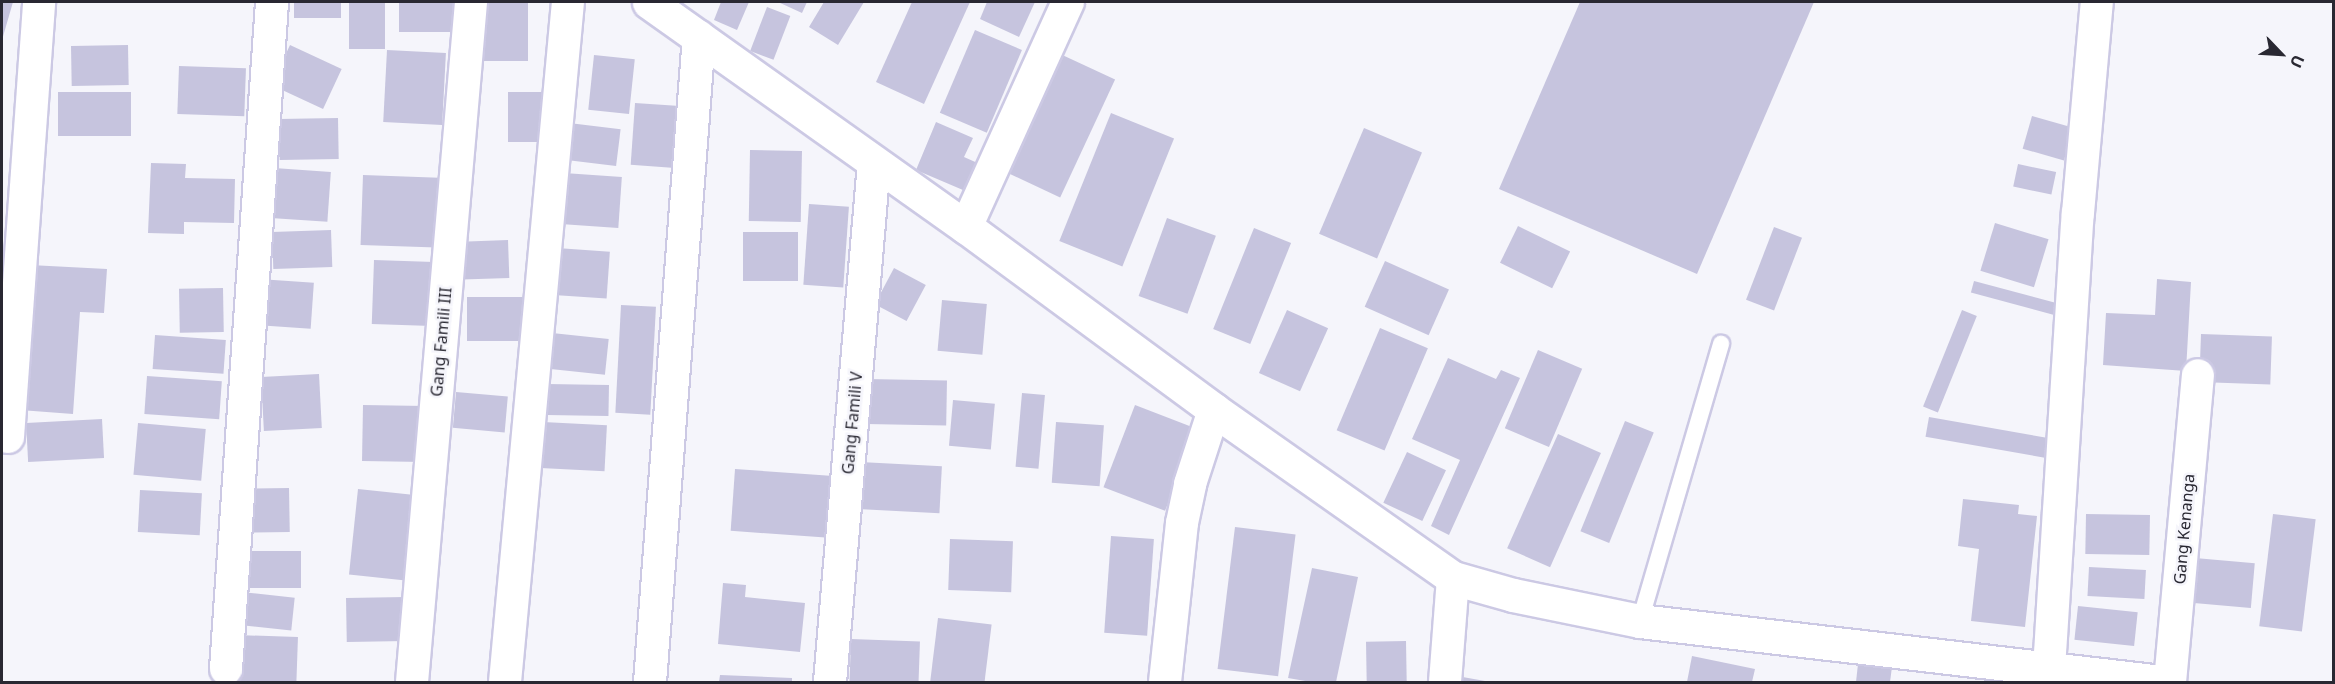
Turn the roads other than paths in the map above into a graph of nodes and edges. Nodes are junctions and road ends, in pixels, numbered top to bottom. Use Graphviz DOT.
graph roads {
  1 [pos="39,2"];
  2 [pos="272,2"];
  3 [pos="471,2"];
  4 [pos="568,2"];
  5 [pos="649,2"];
  6 [pos="1068,2"];
  7 [pos="2097,2"];
  8 [pos="699,37"];
  9 [pos="874,163"];
  10 [pos="966,227"];
  11 [pos="1721,344"];
  12 [pos="2198,375"];
  13 [pos="1214,410"];
  14 [pos="8,437"];
  15 [pos="1453,578"];
  16 [pos="1640,621"];
  17 [pos="226,669"];
  18 [pos="2048,676"];
  19 [pos="412,682"];
  20 [pos="505,682"];
  21 [pos="650,682"];
  22 [pos="830,682"];
  23 [pos="1165,682"];
  24 [pos="1445,682"];
  25 [pos="2162,682"];
  26 [pos="2170,682"];
  1 -- 14 [label="street"];
  2 -- 17 [label="street"];
  3 -- 19 [label="street, Gang Famili III"];
  4 -- 20 [label="street"];
  5 -- 8 [label="main road"];
  6 -- 10 [label="street"];
  7 -- 18 [label="street"];
  8 -- 9 [label="main road"];
  8 -- 21 [label="street"];
  9 -- 10 [label="main road"];
  9 -- 22 [label="street, Gang Famili V"];
  10 -- 13 [label="main road"];
  11 -- 16 [label="lane"];
  12 -- 26 [label="street, Gang Kenanga"];
  13 -- 15 [label="main road"];
  13 -- 23 [label="street"];
  15 -- 16 [label="main road"];
  15 -- 24 [label="street"];
  16 -- 18 [label="main road"];
  18 -- 25 [label="main road"];
}
